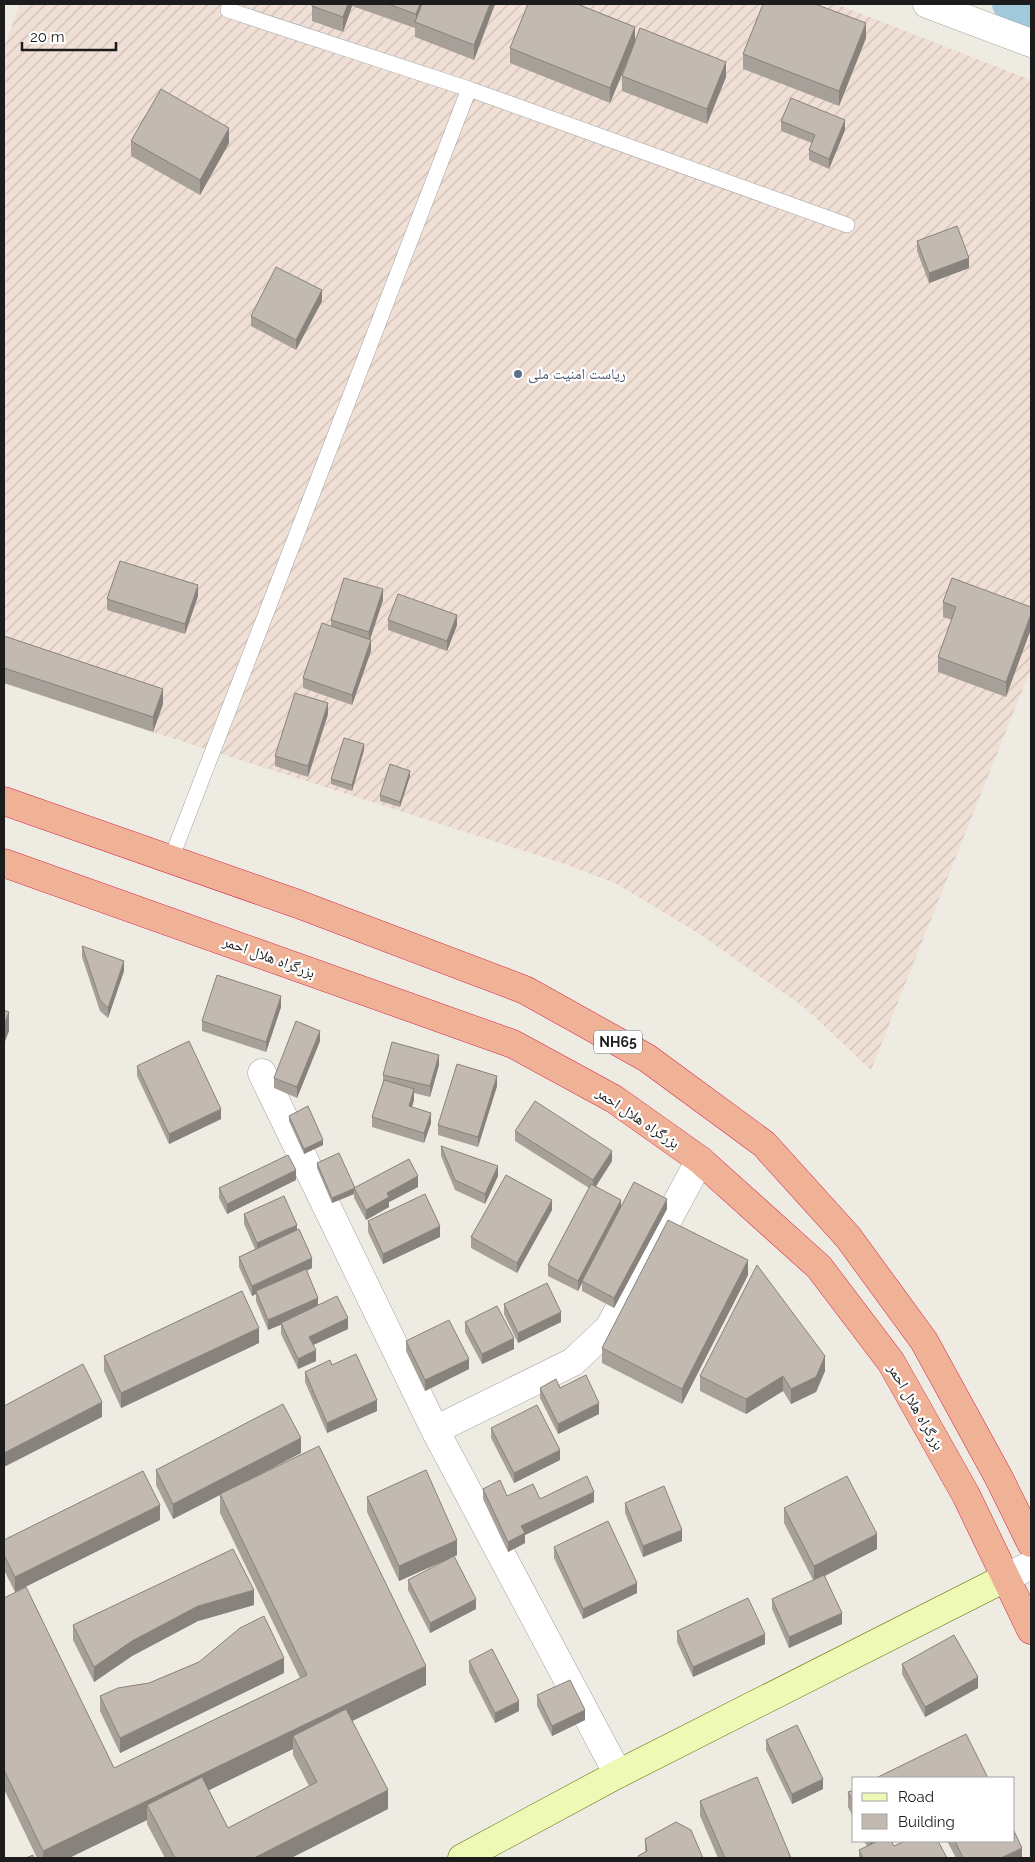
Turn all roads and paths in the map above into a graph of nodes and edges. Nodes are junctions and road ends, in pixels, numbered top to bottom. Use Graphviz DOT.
graph roads {
  1 [pos="928,4"];
  2 [pos="228,10"];
  3 [pos="1031,43"];
  4 [pos="469,89"];
  5 [pos="847,225"];
  6 [pos="4,801"];
  7 [pos="170,859"];
  8 [pos="4,863"];
  9 [pos="262,1073"];
  10 [pos="700,1160"];
  11 [pos="436,1430"];
  12 [pos="1031,1543"];
  13 [pos="1031,1565"];
  14 [pos="1005,1578"];
  15 [pos="1031,1630"];
  16 [pos="618,1774"];
  17 [pos="462,1858"];
  1 -- 3 [label="street"];
  2 -- 4 [label="lane"];
  4 -- 5 [label="lane"];
  4 -- 7 [label="lane"];
  6 -- 7 [label="highway, NH65"];
  7 -- 12 [label="highway, NH65"];
  8 -- 10 [label="highway, بزرگراه هلال احمر"];
  9 -- 11 [label="street"];
  10 -- 11 [label="street"];
  10 -- 14 [label="highway, بزرگراه هلال احمر"];
  11 -- 16 [label="street"];
  13 -- 14 [label="street"];
  14 -- 15 [label="highway, بزرگراه هلال احمر"];
  14 -- 16 [label="main road"];
  16 -- 17 [label="main road"];
}
